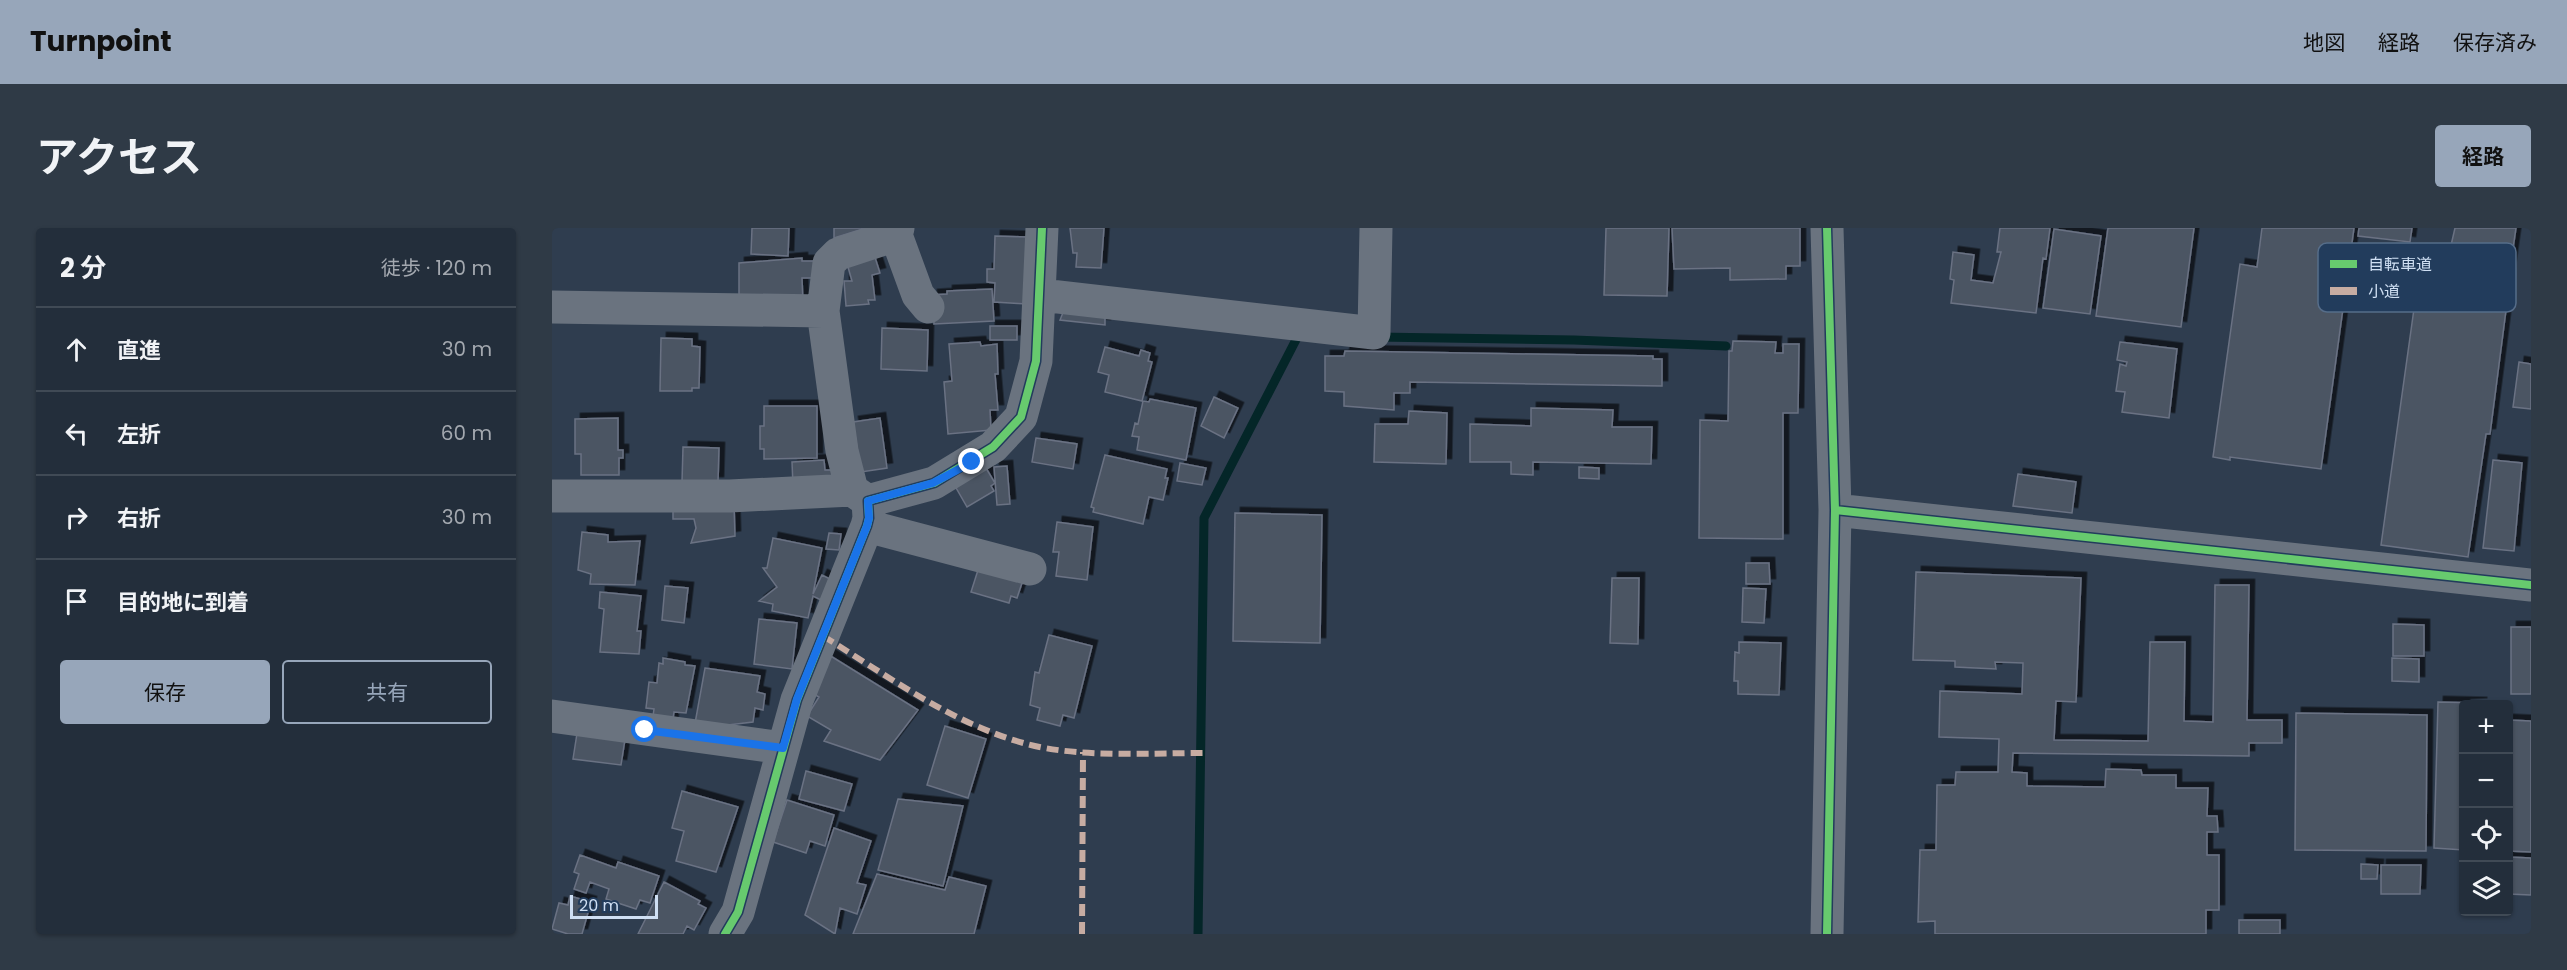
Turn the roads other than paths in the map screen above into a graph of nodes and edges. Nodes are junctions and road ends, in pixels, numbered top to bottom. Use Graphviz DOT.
graph roads {
  1 [pos="1042,228"];
  2 [pos="1376,228"];
  3 [pos="1827,228"];
  4 [pos="897,232"];
  5 [pos="1041,295"];
  6 [pos="552,307"];
  7 [pos="928,307"];
  8 [pos="823,311"];
  9 [pos="552,496"];
  10 [pos="862,506"];
  11 [pos="1835,510"];
  12 [pos="1030,569"];
  13 [pos="2531,585"];
  14 [pos="552,716"];
  15 [pos="783,748"];
  16 [pos="725,934"];
  17 [pos="1827,934"];
  1 -- 5 [label="street"];
  2 -- 5 [label="street"];
  3 -- 11 [label="street"];
  4 -- 7 [label="street"];
  4 -- 8 [label="street"];
  5 -- 10 [label="street"];
  6 -- 8 [label="street"];
  8 -- 10 [label="street"];
  9 -- 10 [label="street"];
  10 -- 12 [label="street"];
  10 -- 15 [label="street"];
  11 -- 13 [label="street"];
  11 -- 17 [label="street"];
  14 -- 15 [label="street"];
  15 -- 16 [label="street"];
}
